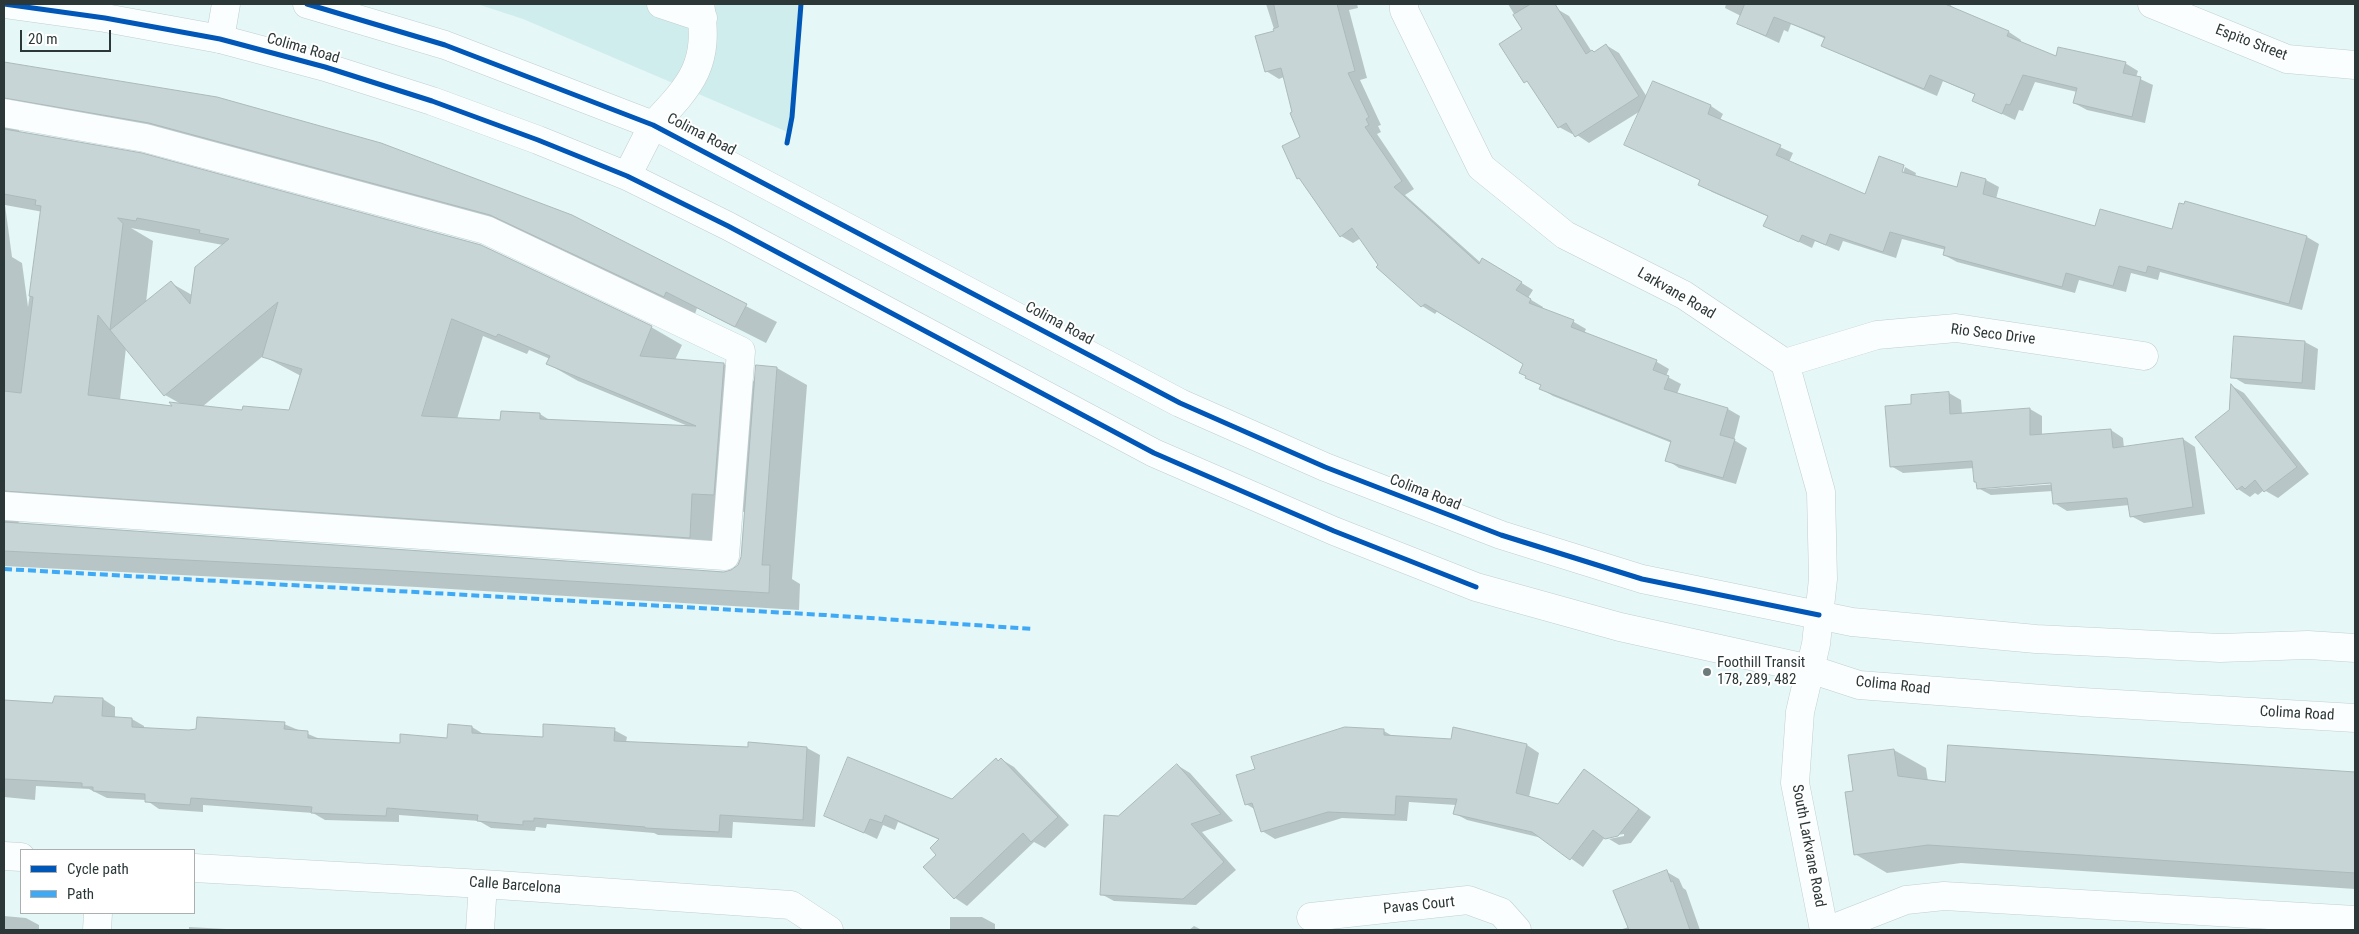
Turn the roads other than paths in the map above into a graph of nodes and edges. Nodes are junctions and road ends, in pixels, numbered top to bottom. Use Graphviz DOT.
graph roads {
  1 [pos="4,4"];
  2 [pos="226,4"];
  3 [pos="307,4"];
  4 [pos="661,4"];
  5 [pos="1404,4"];
  6 [pos="2152,4"];
  7 [pos="702,11"];
  8 [pos="220,39"];
  9 [pos="2355,65"];
  10 [pos="4,113"];
  11 [pos="653,125"];
  12 [pos="627,176"];
  13 [pos="2144,356"];
  14 [pos="1785,363"];
  15 [pos="4,506"];
  16 [pos="1819,615"];
  17 [pos="2355,648"];
  18 [pos="1813,657"];
  19 [pos="2355,718"];
  20 [pos="4,856"];
  21 [pos="20,857"];
  22 [pos="195,868"];
  23 [pos="483,884"];
  24 [pos="98,914"];
  25 [pos="1312,918"];
  26 [pos="2355,920"];
  27 [pos="97,930"];
  28 [pos="480,930"];
  29 [pos="829,930"];
  30 [pos="1517,930"];
  31 [pos="1824,930"];
  32 [pos="1829,930"];
  1 -- 8 [label="main road, Colima Road"];
  2 -- 8 [label="main road"];
  3 -- 11 [label="main road, Colima Road"];
  4 -- 7 [label="main road"];
  5 -- 14 [label="main road, Larkvane Road"];
  6 -- 9 [label="main road, Espito Street"];
  7 -- 11 [label="main road"];
  8 -- 12 [label="main road, Colima Road"];
  10 -- 15 [label="main road"];
  11 -- 12 [label="main road"];
  11 -- 16 [label="main road, Colima Road"];
  12 -- 18 [label="main road, Colima Road"];
  13 -- 14 [label="main road, Rio Seco Drive"];
  14 -- 16 [label="main road"];
  16 -- 17 [label="main road, Colima Road"];
  16 -- 18 [label="main road"];
  18 -- 19 [label="main road, Colima Road"];
  18 -- 31 [label="main road, South Larkvane Road"];
  20 -- 21 [label="main road"];
  22 -- 23 [label="main road, Calle Barcelona"];
  23 -- 28 [label="main road"];
  23 -- 29 [label="main road, Calle Barcelona"];
  24 -- 27 [label="main road"];
  25 -- 30 [label="main road, Pavas Court"];
  26 -- 32 [label="main road"];
}
